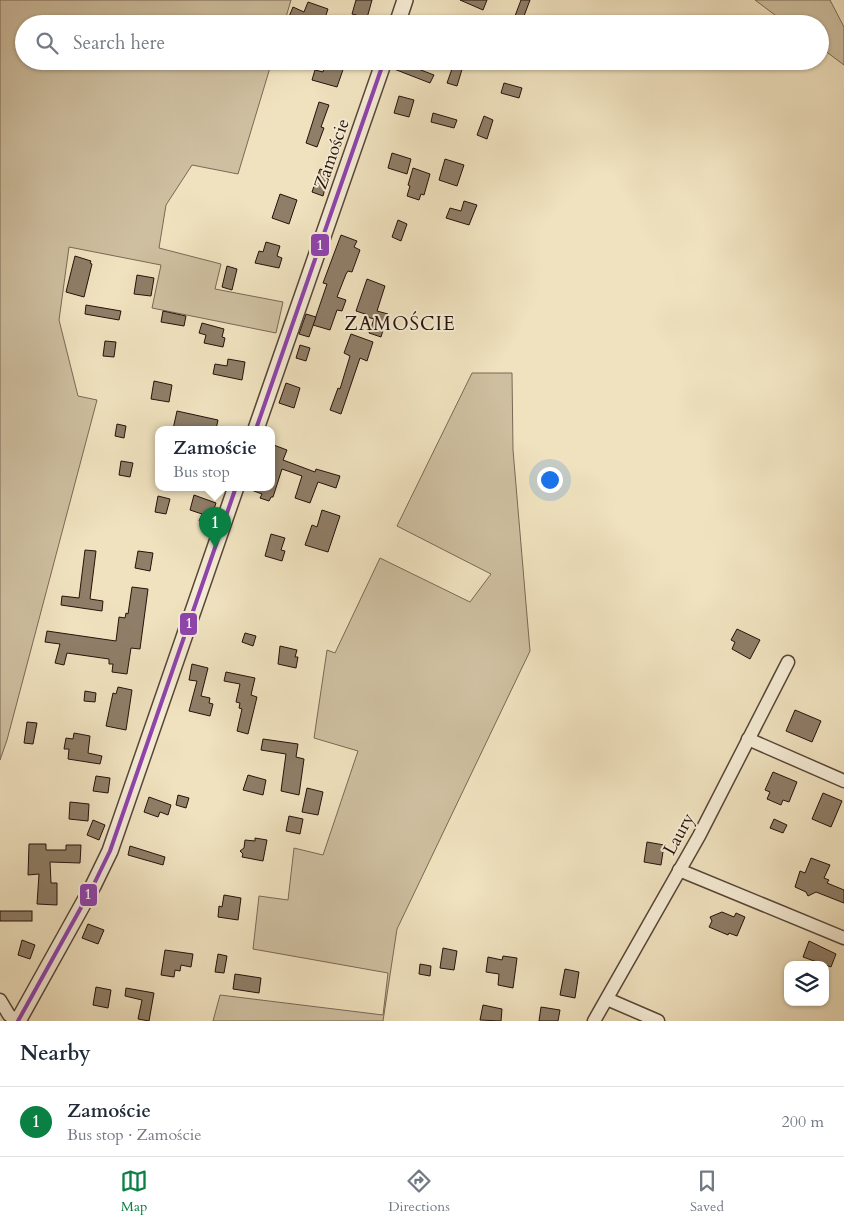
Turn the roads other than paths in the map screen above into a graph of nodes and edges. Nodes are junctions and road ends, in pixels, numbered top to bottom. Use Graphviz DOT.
graph roads {
  1 [pos="405,0"];
  2 [pos="400,15"];
  3 [pos="381,70"];
  4 [pos="257,426"];
  5 [pos="235,491"];
  6 [pos="788,662"];
  7 [pos="748,739"];
  8 [pos="844,781"];
  9 [pos="679,870"];
  10 [pos="844,938"];
  11 [pos="607,999"];
  12 [pos="0,1000"];
  13 [pos="18,1021"];
  14 [pos="594,1021"];
  15 [pos="658,1021"];
  1 -- 2 [label="street"];
  3 -- 4 [label="street, Zamoście"];
  5 -- 13 [label="street"];
  6 -- 7 [label="street, Laury"];
  7 -- 8 [label="street"];
  7 -- 9 [label="street, Laury"];
  9 -- 10 [label="street"];
  9 -- 11 [label="street, Laury"];
  11 -- 14 [label="street, Laury"];
  11 -- 15 [label="street"];
  12 -- 13 [label="street"];
}
